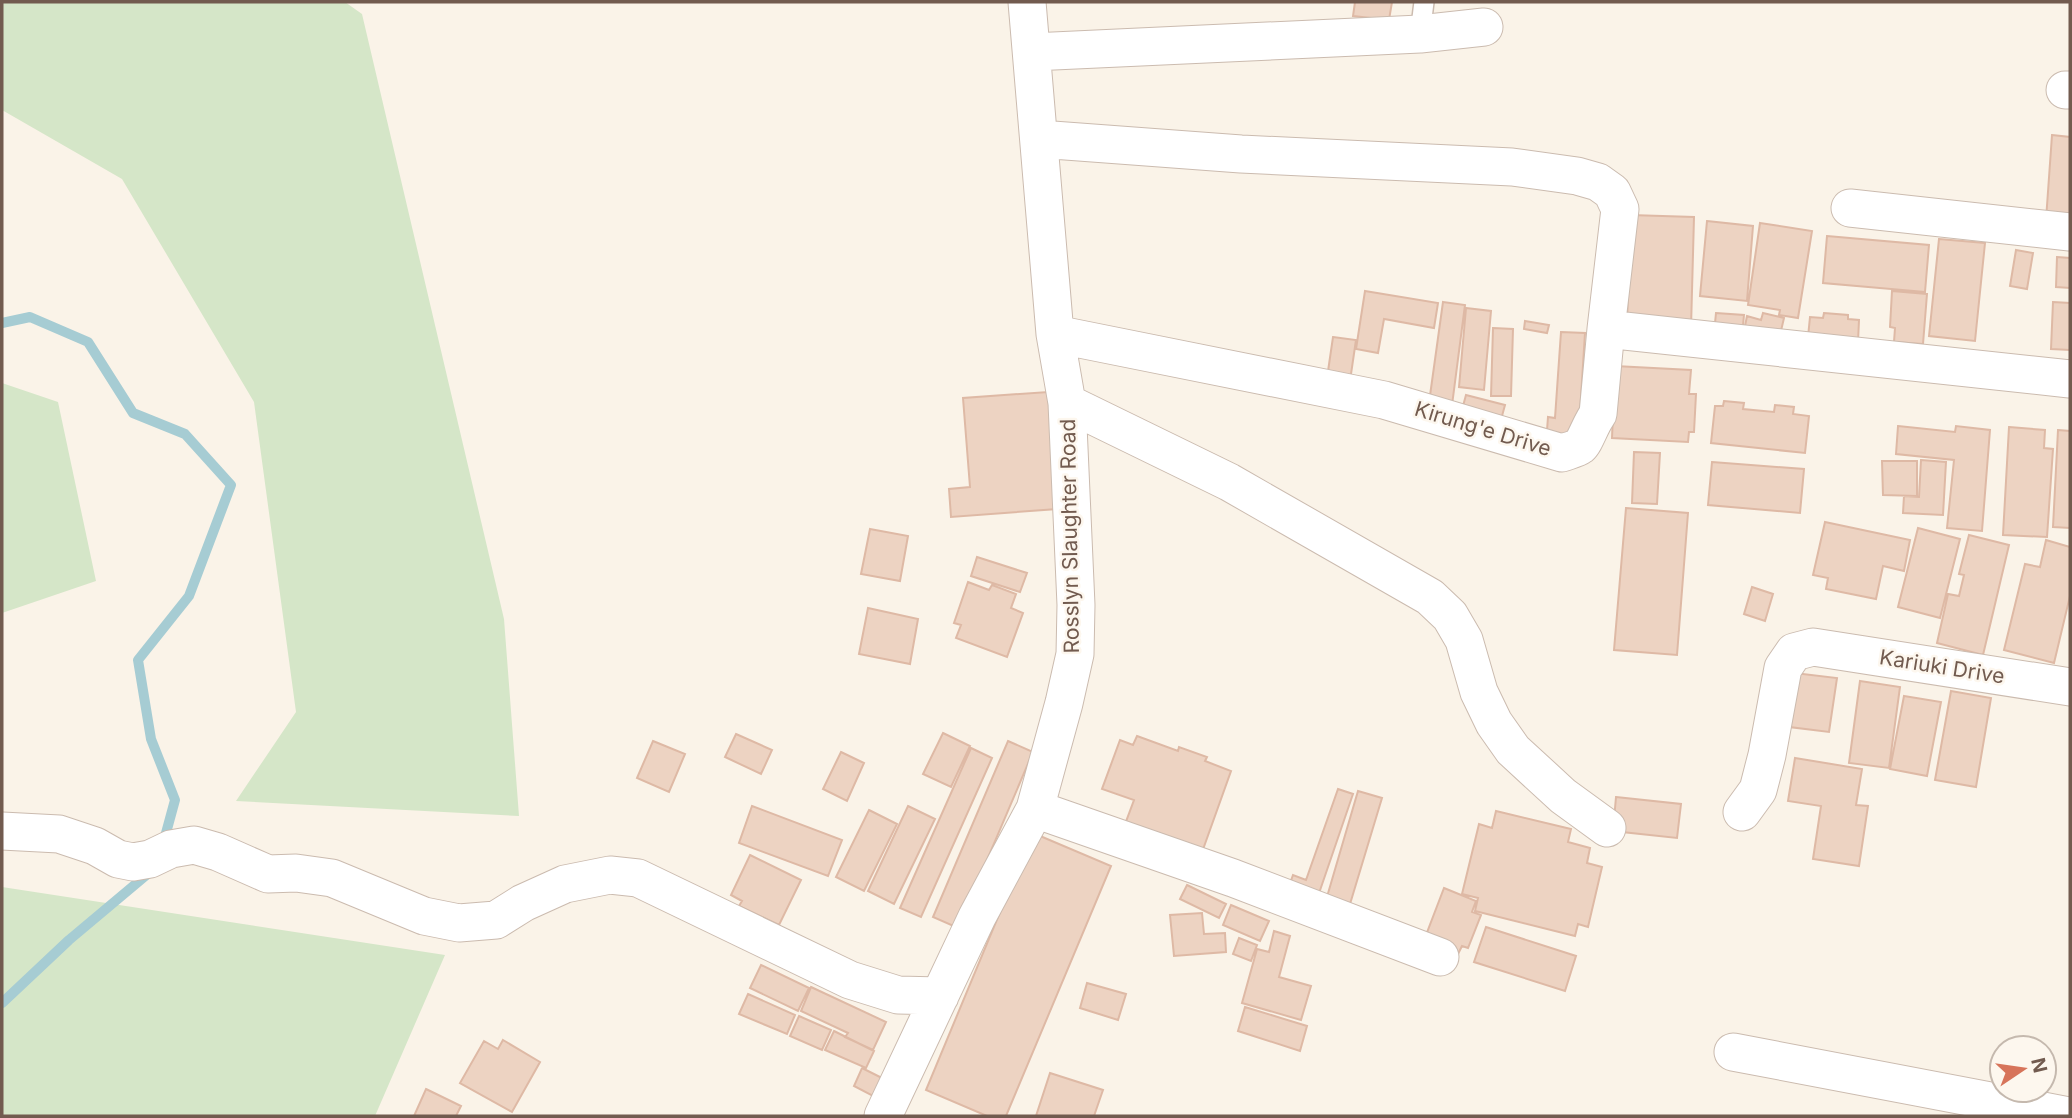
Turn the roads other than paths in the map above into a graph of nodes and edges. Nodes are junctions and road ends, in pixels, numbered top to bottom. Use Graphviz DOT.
graph roads {
  1 [pos="1027,2"];
  2 [pos="1422,18"];
  3 [pos="1485,26"];
  4 [pos="1032,52"];
  5 [pos="1039,139"];
  6 [pos="1850,208"];
  7 [pos="2070,232"];
  8 [pos="1606,329"];
  9 [pos="1055,334"];
  10 [pos="2070,379"];
  11 [pos="1067,403"];
  12 [pos="2070,687"];
  13 [pos="1035,809"];
  14 [pos="1742,812"];
  15 [pos="1607,828"];
  16 [pos="2,831"];
  17 [pos="1440,957"];
  18 [pos="940,996"];
  19 [pos="1734,1052"];
  20 [pos="896,1112"];
  21 [pos="2069,1116"];
  1 -- 4 [label="street, Rosslyn Slaughter Road"];
  2 -- 3 [label="street"];
  2 -- 4 [label="street"];
  4 -- 5 [label="street, Rosslyn Slaughter Road"];
  5 -- 8 [label="street, Kirung'e Drive"];
  5 -- 9 [label="street, Rosslyn Slaughter Road"];
  6 -- 7 [label="street"];
  8 -- 9 [label="street, Kirung'e Drive"];
  8 -- 10 [label="street"];
  9 -- 11 [label="street, Rosslyn Slaughter Road"];
  11 -- 13 [label="street, Rosslyn Slaughter Road"];
  11 -- 15 [label="street"];
  12 -- 14 [label="street, Kariuki Drive"];
  13 -- 17 [label="street"];
  13 -- 18 [label="street, Rosslyn Slaughter Road"];
  16 -- 18 [label="street"];
  18 -- 20 [label="street, Rosslyn Slaughter Road"];
  19 -- 21 [label="street"];
}
